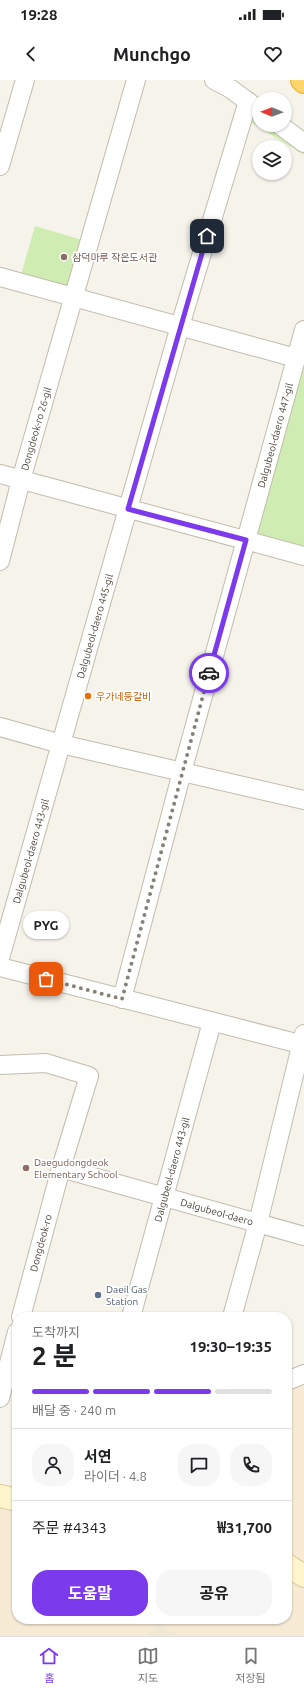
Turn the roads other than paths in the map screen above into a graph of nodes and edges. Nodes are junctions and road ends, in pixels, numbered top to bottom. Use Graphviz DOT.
graph roads {
  1 [pos="25,80"];
  2 [pos="136,80"];
  3 [pos="214,80"];
  4 [pos="302,80"];
  5 [pos="304,82"];
  6 [pos="228,84"];
  7 [pos="252,104"];
  8 [pos="252,108"];
  9 [pos="289,132"];
  10 [pos="304,143"];
  11 [pos="0,166"];
  12 [pos="0,276"];
  13 [pos="74,296"];
  14 [pos="180,326"];
  15 [pos="304,330"];
  16 [pos="296,358"];
  17 [pos="0,474"];
  18 [pos="21,480"];
  19 [pos="128,509"];
  20 [pos="246,540"];
  21 [pos="304,556"];
  22 [pos="0,561"];
  23 [pos="0,727"];
  24 [pos="61,744"];
  25 [pos="182,772"];
  26 [pos="304,800"];
  27 [pos="0,958"];
  28 [pos="0,967"];
  29 [pos="122,999"];
  30 [pos="212,1022"];
  31 [pos="303,1041"];
  32 [pos="0,1065"];
  33 [pos="61,1168"];
  34 [pos="163,1196"];
  35 [pos="258,1223"];
  36 [pos="304,1236"];
  37 [pos="22,1312"];
  38 [pos="133,1312"];
  39 [pos="233,1312"];
  40 [pos="12,1353"];
  41 [pos="8,1369"];
  42 [pos="304,1374"];
  43 [pos="292,1379"];
  44 [pos="0,1398"];
  45 [pos="0,1496"];
  46 [pos="12,1499"];
  47 [pos="292,1565"];
  48 [pos="304,1566"];
  49 [pos="292,1568"];
  50 [pos="304,1576"];
  1 -- 11 [label="street"];
  2 -- 13 [label="street, Dongdeok-ro 26-gil"];
  3 -- 6 [label="street"];
  4 -- 5 [label="highway"];
  6 -- 7 [label="street"];
  8 -- 14 [label="street"];
  9 -- 10 [label="street"];
  12 -- 13 [label="street"];
  13 -- 14 [label="street"];
  13 -- 18 [label="street, Dongdeok-ro 26-gil"];
  14 -- 16 [label="street"];
  14 -- 19 [label="street"];
  15 -- 16 [label="street, Dalgubeol-daero 447-gil"];
  16 -- 20 [label="street, Dalgubeol-daero 447-gil"];
  17 -- 18 [label="street"];
  18 -- 19 [label="street"];
  18 -- 22 [label="street, Dongdeok-ro 26-gil"];
  19 -- 20 [label="street"];
  19 -- 24 [label="street, Dalgubeol-daero 445-gil"];
  20 -- 21 [label="street"];
  20 -- 25 [label="street, Dalgubeol-daero 447-gil"];
  23 -- 24 [label="street"];
  24 -- 25 [label="street"];
  24 -- 27 [label="street, Dalgubeol-daero 443-gil"];
  25 -- 26 [label="street"];
  25 -- 29 [label="street, Dalgubeol-daero 447-gil"];
  28 -- 29 [label="street"];
  29 -- 30 [label="street"];
  30 -- 31 [label="street"];
  30 -- 34 [label="street, Dalgubeol-daero 443-gil"];
  31 -- 35 [label="street"];
  32 -- 33 [label="street, Dongdeok-ro"];
  33 -- 34 [label="street, Dalgubeol-daero"];
  33 -- 37 [label="street, Dongdeok-ro"];
  34 -- 35 [label="street, Dalgubeol-daero"];
  34 -- 38 [label="street, Dalgubeol-daero 443-gil"];
  35 -- 36 [label="street, Dalgubeol-daero"];
  35 -- 39 [label="street"];
  40 -- 41 [label="street"];
  41 -- 44 [label="street"];
  42 -- 43 [label="street"];
  45 -- 46 [label="main road"];
  47 -- 48 [label="main road"];
  49 -- 50 [label="main road"];
}
